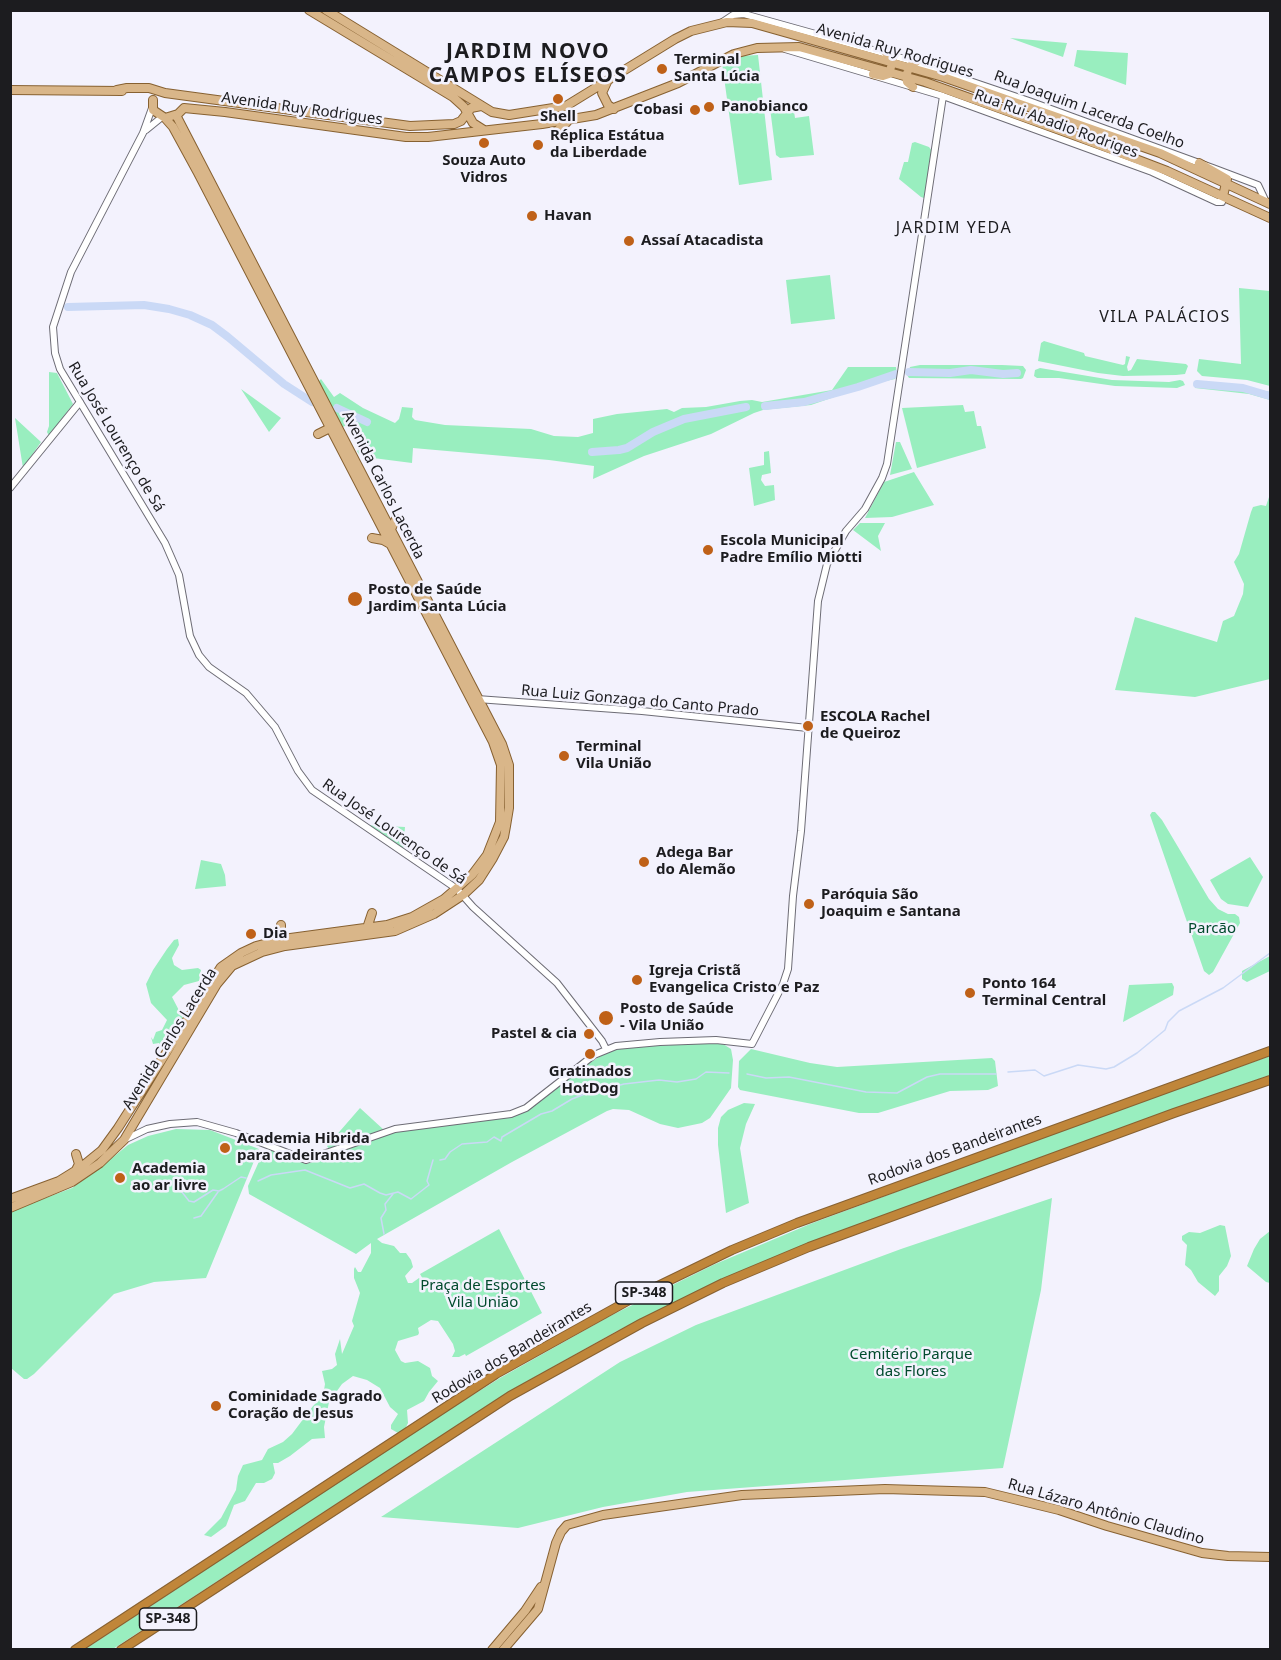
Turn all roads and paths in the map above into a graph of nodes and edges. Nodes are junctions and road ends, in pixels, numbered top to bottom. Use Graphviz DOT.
graph roads {
  1 [pos="309,10"];
  2 [pos="326,10"];
  3 [pos="720,23"];
  4 [pos="775,48"];
  5 [pos="886,53"];
  6 [pos="893,63"];
  7 [pos="912,65"];
  8 [pos="890,72"];
  9 [pos="873,74"];
  10 [pos="906,77"];
  11 [pos="608,80"];
  12 [pos="913,87"];
  13 [pos="200,89"];
  14 [pos="10,90"];
  15 [pos="117,90"];
  16 [pos="165,93"];
  17 [pos="185,95"];
  18 [pos="943,96"];
  19 [pos="204,98"];
  20 [pos="152,104"];
  21 [pos="481,106"];
  22 [pos="183,108"];
  23 [pos="614,109"];
  24 [pos="467,113"];
  25 [pos="176,115"];
  26 [pos="164,117"];
  27 [pos="351,118"];
  28 [pos="571,120"];
  29 [pos="350,130"];
  30 [pos="485,131"];
  31 [pos="556,132"];
  32 [pos="143,133"];
  33 [pos="1199,163"];
  34 [pos="1227,183"];
  35 [pos="1223,199"];
  36 [pos="1268,203"];
  37 [pos="1270,218"];
  38 [pos="80,402"];
  39 [pos="330,428"];
  40 [pos="318,434"];
  41 [pos="10,488"];
  42 [pos="396,519"];
  43 [pos="391,529"];
  44 [pos="372,538"];
  45 [pos="391,544"];
  46 [pos="452,653"];
  47 [pos="470,696"];
  48 [pos="480,700"];
  49 [pos="808,728"];
  50 [pos="460,892"];
  51 [pos="372,913"];
  52 [pos="281,925"];
  53 [pos="367,928"];
  54 [pos="403,929"];
  55 [pos="402,938"];
  56 [pos="278,940"];
  57 [pos="315,943"];
  58 [pos="311,953"];
  59 [pos="606,1049"];
  60 [pos="1270,1051"];
  61 [pos="1270,1080"];
  62 [pos="124,1140"];
  63 [pos="76,1154"];
  64 [pos="76,1170"];
  65 [pos="10,1199"];
  66 [pos="10,1208"];
  67 [pos="1037,1504"];
  68 [pos="1059,1510"];
  69 [pos="1030,1511"];
  70 [pos="1066,1521"];
  71 [pos="1270,1557"];
  72 [pos="545,1581"];
  73 [pos="75,1650"];
  74 [pos="121,1650"];
  75 [pos="492,1650"];
  76 [pos="503,1650"];
  1 -- 24 [label="main road"];
  2 -- 21 [label="main road, Avenida Ruy Rodrigues"];
  3 -- 5 [label="street, Rua Joaquim Lacerda Coelho"];
  3 -- 6 [label="main road, Avenida Ruy Rodrigues"];
  3 -- 11 [label="main road, Avenida Ruy Rodrigues"];
  4 -- 8 [label="main road, Avenida Ruy Rodrigues"];
  4 -- 9 [label="street, Rua Rui Abadio Rodriges"];
  4 -- 23 [label="main road, Avenida Ruy Rodrigues"];
  5 -- 6 [label="main road"];
  5 -- 7 [label="street, Rua Joaquim Lacerda Coelho"];
  6 -- 7 [label="main road, Avenida Ruy Rodrigues"];
  6 -- 8 [label="main road"];
  7 -- 10 [label="main road"];
  7 -- 33 [label="street, Rua Joaquim Lacerda Coelho"];
  7 -- 34 [label="main road, Avenida Ruy Rodrigues"];
  8 -- 9 [label="main road"];
  8 -- 10 [label="main road, Avenida Ruy Rodrigues"];
  9 -- 12 [label="street, Rua Rui Abadio Rodriges"];
  10 -- 12 [label="main road"];
  10 -- 35 [label="main road, Avenida Ruy Rodrigues"];
  11 -- 21 [label="main road, Avenida Ruy Rodrigues"];
  11 -- 23 [label="main road"];
  12 -- 18 [label="street, Rua Rui Abadio Rodriges"];
  13 -- 19 [label="main road"];
  14 -- 15 [label="main road, Avenida Ruy Rodrigues"];
  15 -- 16 [label="main road, Avenida Ruy Rodrigues"];
  15 -- 20 [label="main road, Avenida Ruy Rodrigues"];
  16 -- 17 [label="main road, Avenida Ruy Rodrigues"];
  16 -- 20 [label="main road"];
  17 -- 19 [label="main road, Avenida Ruy Rodrigues"];
  17 -- 22 [label="main road"];
  18 -- 35 [label="street, Rua Rui Abadio Rodriges"];
  18 -- 49 [label="street"];
  19 -- 27 [label="main road, Avenida Ruy Rodrigues"];
  20 -- 26 [label="main road, Avenida Ruy Rodrigues"];
  20 -- 32 [label="street"];
  21 -- 24 [label="main road, Avenida Ruy Rodrigues"];
  22 -- 25 [label="main road"];
  22 -- 29 [label="main road, Avenida Ruy Rodrigues"];
  23 -- 28 [label="main road, Avenida Ruy Rodrigues"];
  24 -- 27 [label="main road, Avenida Ruy Rodrigues"];
  24 -- 30 [label="main road"];
  25 -- 26 [label="main road"];
  25 -- 43 [label="main road, Avenida Carlos Lacerda"];
  26 -- 32 [label="street"];
  26 -- 39 [label="main road, Avenida Carlos Lacerda"];
  27 -- 29 [label="main road"];
  28 -- 30 [label="main road, Avenida Ruy Rodrigues"];
  28 -- 31 [label="main road"];
  29 -- 30 [label="main road, Avenida Ruy Rodrigues"];
  32 -- 38 [label="street, Rua José Lourenço de Sá"];
  33 -- 34 [label="main road"];
  33 -- 36 [label="street, Rua Joaquim Lacerda Coelho"];
  34 -- 35 [label="main road"];
  34 -- 36 [label="main road, Avenida Ruy Rodrigues"];
  35 -- 37 [label="main road, Avenida Ruy Rodrigues"];
  38 -- 41 [label="street"];
  38 -- 50 [label="street, Rua José Lourenço de Sá"];
  39 -- 40 [label="main road"];
  39 -- 45 [label="main road, Avenida Carlos Lacerda"];
  42 -- 43 [label="main road"];
  43 -- 46 [label="main road, Avenida Carlos Lacerda"];
  44 -- 45 [label="main road"];
  45 -- 46 [label="main road, Avenida Carlos Lacerda"];
  46 -- 47 [label="main road, Avenida Carlos Lacerda"];
  46 -- 48 [label="main road, Avenida Carlos Lacerda"];
  47 -- 48 [label="street, Rua Luiz Gonzaga do Canto Prado"];
  47 -- 50 [label="main road, Avenida Carlos Lacerda"];
  48 -- 49 [label="street, Rua Luiz Gonzaga do Canto Prado"];
  48 -- 50 [label="main road, Avenida Carlos Lacerda"];
  49 -- 59 [label="street"];
  50 -- 53 [label="main road, Avenida Carlos Lacerda"];
  50 -- 54 [label="main road, Avenida Carlos Lacerda"];
  50 -- 59 [label="street, Rua José Lourenço de Sá"];
  51 -- 53 [label="main road"];
  52 -- 56 [label="main road"];
  53 -- 56 [label="main road, Avenida Carlos Lacerda"];
  54 -- 55 [label="main road"];
  54 -- 57 [label="main road, Avenida Carlos Lacerda"];
  56 -- 64 [label="main road, Avenida Carlos Lacerda"];
  57 -- 58 [label="main road"];
  57 -- 62 [label="main road, Avenida Carlos Lacerda"];
  59 -- 62 [label="street"];
  60 -- 73 [label="highway, Rodovia dos Bandeirantes / SP-348"];
  61 -- 74 [label="highway, SP-348"];
  62 -- 66 [label="main road, Avenida Carlos Lacerda"];
  63 -- 64 [label="main road"];
  64 -- 65 [label="main road, Avenida Carlos Lacerda"];
  67 -- 68 [label="main road, Rua Lázaro Antônio Claudino"];
  67 -- 69 [label="main road"];
  67 -- 72 [label="main road, Rua Lázaro Antônio Claudino"];
  68 -- 70 [label="main road"];
  68 -- 71 [label="main road, Rua Lázaro Antônio Claudino"];
  72 -- 75 [label="main road, Rua Lázaro Antônio Claudino"];
  72 -- 76 [label="main road, Rua Lázaro Antônio Claudino"];
}
